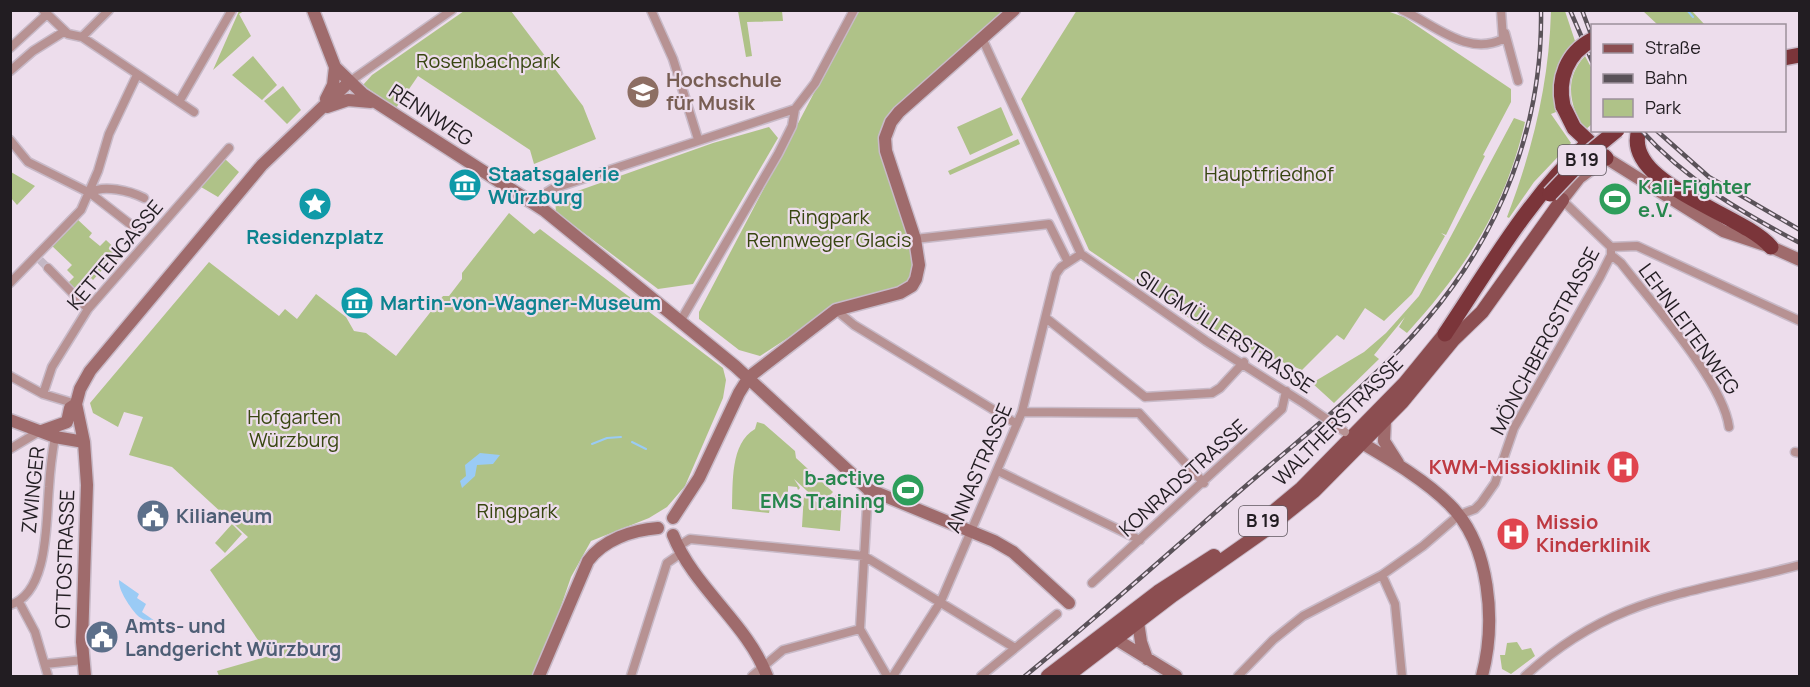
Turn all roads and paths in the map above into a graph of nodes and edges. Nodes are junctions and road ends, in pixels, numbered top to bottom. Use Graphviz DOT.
graph roads {
  1 [pos="109,10"];
  2 [pos="232,10"];
  3 [pos="313,10"];
  4 [pos="452,10"];
  5 [pos="651,10"];
  6 [pos="854,10"];
  7 [pos="1014,10"];
  8 [pos="1402,10"];
  9 [pos="1501,10"];
  10 [pos="45,12"];
  11 [pos="65,31"];
  12 [pos="1504,36"];
  13 [pos="82,37"];
  14 [pos="982,38"];
  15 [pos="1591,41"];
  16 [pos="10,48"];
  17 [pos="335,67"];
  18 [pos="10,71"];
  19 [pos="137,75"];
  20 [pos="1518,81"];
  21 [pos="349,82"];
  22 [pos="179,102"];
  23 [pos="376,102"];
  24 [pos="320,109"];
  25 [pos="795,109"];
  26 [pos="194,112"];
  27 [pos="1602,132"];
  28 [pos="1615,132"];
  29 [pos="1639,132"];
  30 [pos="698,139"];
  31 [pos="10,140"];
  32 [pos="229,148"];
  33 [pos="1606,158"];
  34 [pos="90,193"];
  35 [pos="1552,194"];
  36 [pos="144,198"];
  37 [pos="530,203"];
  38 [pos="139,231"];
  39 [pos="915,239"];
  40 [pos="1771,247"];
  41 [pos="1611,251"];
  42 [pos="1082,254"];
  43 [pos="1800,260"];
  44 [pos="1068,262"];
  45 [pos="48,268"];
  46 [pos="10,283"];
  47 [pos="88,309"];
  48 [pos="836,310"];
  49 [pos="1046,318"];
  50 [pos="681,320"];
  51 [pos="1800,321"];
  52 [pos="1449,337"];
  53 [pos="1244,362"];
  54 [pos="10,376"];
  55 [pos="749,377"];
  56 [pos="1286,392"];
  57 [pos="43,394"];
  58 [pos="1145,398"];
  59 [pos="76,404"];
  60 [pos="1022,412"];
  61 [pos="1139,413"];
  62 [pos="10,420"];
  63 [pos="1385,420"];
  64 [pos="68,421"];
  65 [pos="1017,424"];
  66 [pos="80,427"];
  67 [pos="1729,427"];
  68 [pos="40,431"];
  69 [pos="55,436"];
  70 [pos="1353,437"];
  71 [pos="84,442"];
  72 [pos="10,449"];
  73 [pos="1402,469"];
  74 [pos="998,471"];
  75 [pos="1204,483"];
  76 [pos="868,489"];
  77 [pos="1459,514"];
  78 [pos="673,518"];
  79 [pos="658,528"];
  80 [pos="971,530"];
  81 [pos="1140,540"];
  82 [pos="677,545"];
  83 [pos="864,556"];
  84 [pos="1800,565"];
  85 [pos="1382,575"];
  86 [pos="1092,582"];
  87 [pos="941,601"];
  88 [pos="1069,603"];
  89 [pos="15,604"];
  90 [pos="1057,614"];
  91 [pos="1138,622"];
  92 [pos="860,629"];
  93 [pos="1111,636"];
  94 [pos="1015,648"];
  95 [pos="1147,659"];
  96 [pos="83,660"];
  97 [pos="45,664"];
  98 [pos="765,671"];
  99 [pos="48,676"];
  100 [pos="85,676"];
  101 [pos="539,676"];
  102 [pos="631,676"];
  103 [pos="752,676"];
  104 [pos="887,676"];
  105 [pos="893,676"];
  106 [pos="981,676"];
  107 [pos="1048,676"];
  108 [pos="1067,676"];
  109 [pos="1176,676"];
  110 [pos="1238,676"];
  111 [pos="1402,676"];
  112 [pos="1482,676"];
  113 [pos="1525,676"];
  1 -- 13 [label="street"];
  2 -- 22 [label="street"];
  3 -- 17 [label="street"];
  4 -- 21 [label="street"];
  5 -- 30 [label="street"];
  6 -- 25 [label="street"];
  7 -- 14 [label="street"];
  8 -- 12 [label="street"];
  9 -- 12 [label="street"];
  10 -- 11 [label="street"];
  10 -- 16 [label="street"];
  11 -- 13 [label="street"];
  11 -- 18 [label="street"];
  12 -- 20 [label="street"];
  13 -- 19 [label="street"];
  14 -- 39 [label="street"];
  14 -- 42 [label="street"];
  15 -- 33 [label="highway, bridge"];
  17 -- 21 [label="street, RENNWEG"];
  17 -- 24 [label="street"];
  19 -- 22 [label="street"];
  19 -- 34 [label="street"];
  21 -- 23 [label="street, RENNWEG"];
  21 -- 24 [label="street"];
  22 -- 26 [label="street"];
  23 -- 24 [label="street"];
  23 -- 37 [label="street, RENNWEG"];
  24 -- 59 [label="street"];
  25 -- 30 [label="street"];
  25 -- 50 [label="street"];
  27 -- 35 [label="highway, B 19"];
  28 -- 35 [label="highway, B 19, bridge"];
  29 -- 40 [label="highway"];
  30 -- 37 [label="street"];
  31 -- 34 [label="street"];
  32 -- 47 [label="street, KETTENGASSE"];
  33 -- 35 [label="street"];
  33 -- 40 [label="street"];
  34 -- 36 [label="street"];
  34 -- 38 [label="street"];
  34 -- 46 [label="street"];
  35 -- 41 [label="street, LEHNLEITENWEG"];
  35 -- 52 [label="highway, B 19"];
  37 -- 50 [label="street, RENNWEG"];
  39 -- 44 [label="street"];
  39 -- 48 [label="street"];
  40 -- 43 [label="street"];
  41 -- 51 [label="street"];
  41 -- 67 [label="street, LEHNLEITENWEG"];
  41 -- 77 [label="street, MÖNCHBERGSTRASSE"];
  42 -- 44 [label="street, ANNASTRASSE"];
  42 -- 53 [label="street, SILIGMÜLLERSTRASSE"];
  44 -- 49 [label="street, ANNASTRASSE"];
  45 -- 47 [label="street"];
  47 -- 57 [label="street, KETTENGASSE"];
  48 -- 55 [label="street"];
  48 -- 65 [label="street"];
  49 -- 58 [label="street"];
  49 -- 60 [label="street, ANNASTRASSE"];
  50 -- 55 [label="street, RENNWEG"];
  52 -- 63 [label="main road, WALTHERSTRASSE / B 19"];
  52 -- 70 [label="main road, WALTHERSTRASSE / B 19"];
  53 -- 56 [label="street, SILIGMÜLLERSTRASSE"];
  53 -- 58 [label="street"];
  54 -- 57 [label="street"];
  55 -- 76 [label="street, RENNWEG"];
  55 -- 78 [label="street"];
  56 -- 70 [label="street, SILIGMÜLLERSTRASSE, bridge"];
  56 -- 75 [label="street, KONRADSTRASSE"];
  57 -- 59 [label="street"];
  58 -- 61 [label="street"];
  59 -- 64 [label="street"];
  59 -- 66 [label="street, OTTOSTRASSE"];
  60 -- 61 [label="street"];
  60 -- 65 [label="street, ANNASTRASSE"];
  61 -- 75 [label="street"];
  62 -- 68 [label="street"];
  63 -- 70 [label="main road, WALTHERSTRASSE / B 19"];
  63 -- 73 [label="street"];
  64 -- 66 [label="street"];
  64 -- 68 [label="street"];
  65 -- 74 [label="street, ANNASTRASSE"];
  66 -- 71 [label="street, OTTOSTRASSE"];
  68 -- 69 [label="street"];
  68 -- 72 [label="street"];
  69 -- 71 [label="street"];
  69 -- 89 [label="street, ZWINGER"];
  70 -- 73 [label="street"];
  70 -- 91 [label="main road, WALTHERSTRASSE / B 19"];
  70 -- 93 [label="main road, WALTHERSTRASSE / B 19"];
  71 -- 96 [label="street, OTTOSTRASSE"];
  73 -- 77 [label="street"];
  74 -- 80 [label="street, ANNASTRASSE"];
  74 -- 81 [label="street"];
  75 -- 81 [label="street, KONRADSTRASSE"];
  76 -- 80 [label="street"];
  76 -- 83 [label="street"];
  77 -- 85 [label="street, MÖNCHBERGSTRASSE"];
  77 -- 112 [label="street"];
  78 -- 79 [label="street"];
  78 -- 82 [label="street"];
  79 -- 82 [label="street"];
  79 -- 101 [label="street"];
  80 -- 87 [label="street, ANNASTRASSE"];
  80 -- 88 [label="street"];
  81 -- 86 [label="street, KONRADSTRASSE"];
  82 -- 83 [label="street"];
  82 -- 98 [label="street"];
  82 -- 102 [label="street"];
  83 -- 87 [label="street"];
  83 -- 92 [label="street"];
  84 -- 113 [label="street"];
  85 -- 110 [label="street, MÖNCHBERGSTRASSE"];
  85 -- 111 [label="street"];
  87 -- 94 [label="street"];
  87 -- 105 [label="street, ANNASTRASSE"];
  89 -- 97 [label="street"];
  90 -- 94 [label="street"];
  91 -- 93 [label="main road, WALTHERSTRASSE / B 19"];
  91 -- 95 [label="street"];
  92 -- 98 [label="street"];
  92 -- 104 [label="street"];
  93 -- 95 [label="street"];
  93 -- 107 [label="main road, B 19"];
  93 -- 108 [label="main road, B 19"];
  94 -- 106 [label="street"];
  95 -- 109 [label="street"];
  96 -- 97 [label="street"];
  96 -- 100 [label="street, OTTOSTRASSE"];
  97 -- 99 [label="street"];
  98 -- 103 [label="street"];
}
